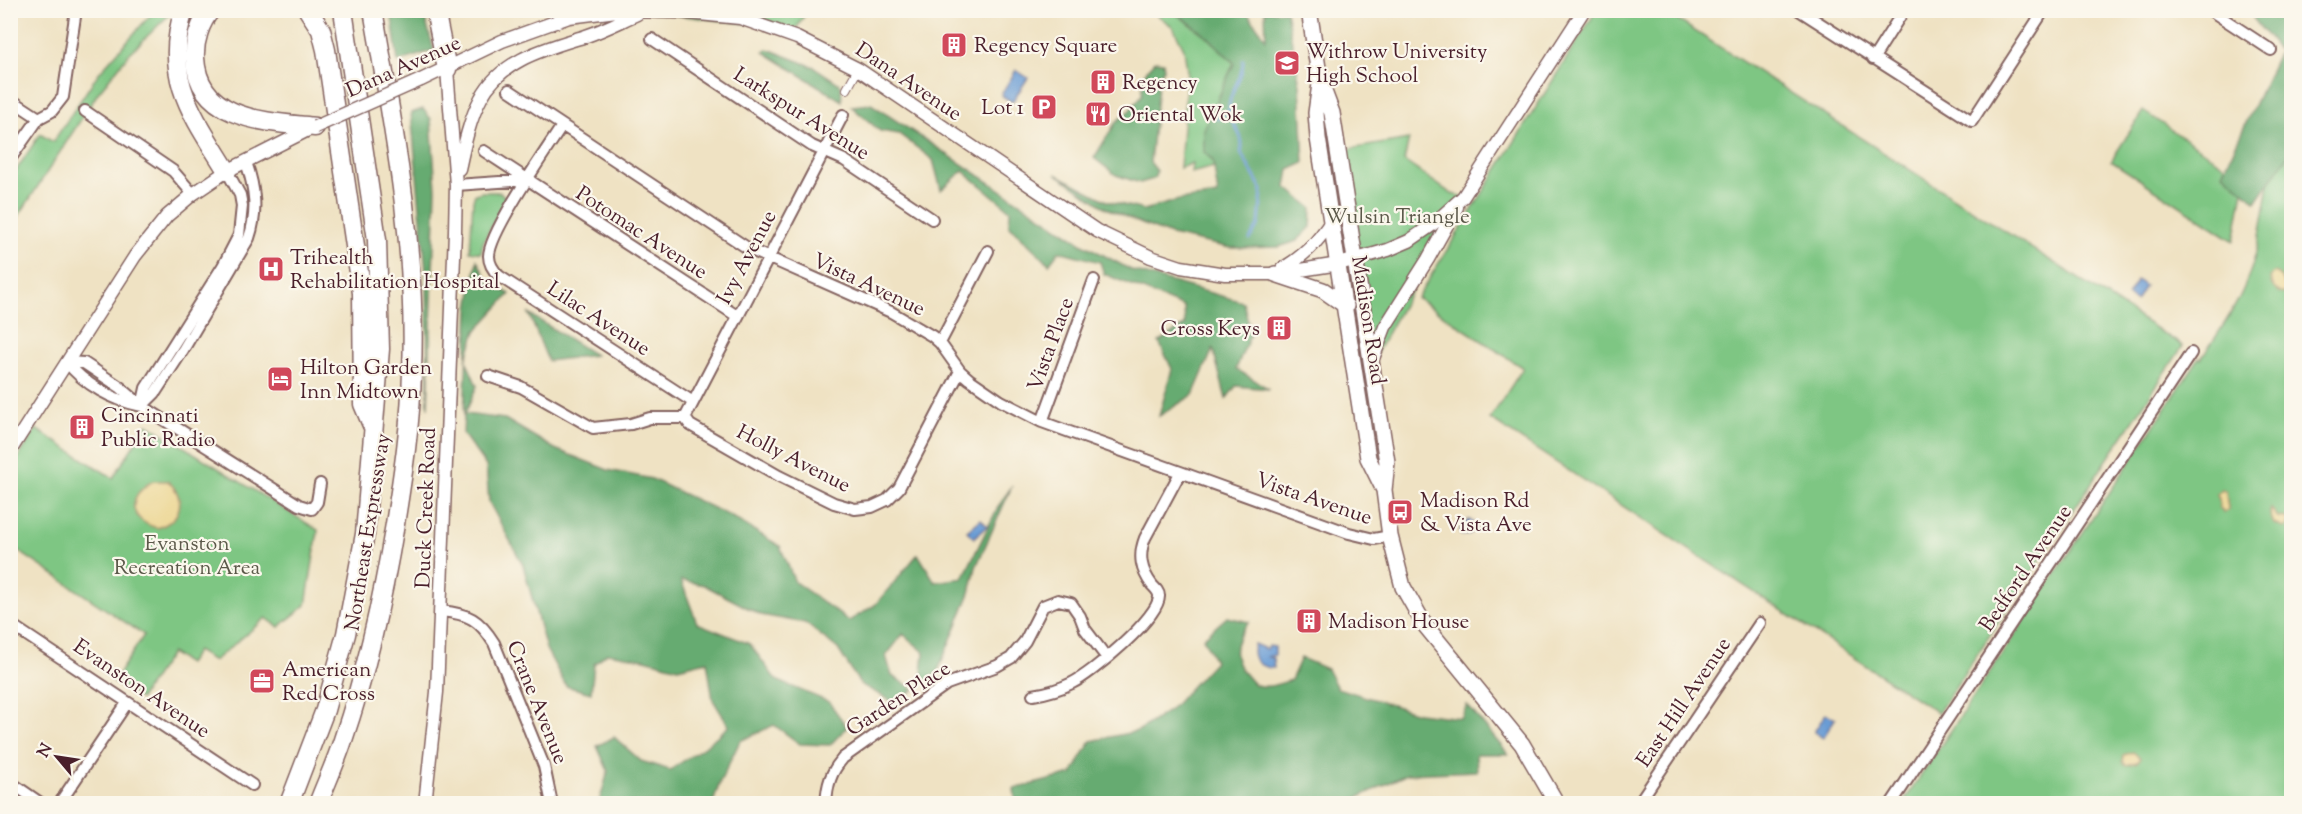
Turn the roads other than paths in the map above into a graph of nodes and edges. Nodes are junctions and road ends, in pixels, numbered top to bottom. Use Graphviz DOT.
graph roads {
  1 [pos="76,10"];
  2 [pos="184,10"];
  3 [pos="211,10"];
  4 [pos="308,10"];
  5 [pos="343,10"];
  6 [pos="374,10"];
  7 [pos="435,10"];
  8 [pos="1309,10"];
  9 [pos="1584,10"];
  10 [pos="1799,10"];
  11 [pos="1904,10"];
  12 [pos="2044,10"];
  13 [pos="2210,10"];
  14 [pos="642,12"];
  15 [pos="569,14"];
  16 [pos="652,39"];
  17 [pos="2271,50"];
  18 [pos="1873,59"];
  19 [pos="447,69"];
  20 [pos="858,69"];
  21 [pos="1320,81"];
  22 [pos="847,89"];
  23 [pos="509,90"];
  24 [pos="10,99"];
  25 [pos="85,111"];
  26 [pos="843,115"];
  27 [pos="39,118"];
  28 [pos="562,126"];
  29 [pos="315,127"];
  30 [pos="484,151"];
  31 [pos="823,151"];
  32 [pos="10,159"];
  33 [pos="246,162"];
  34 [pos="227,171"];
  35 [pos="526,180"];
  36 [pos="456,184"];
  37 [pos="193,194"];
  38 [pos="1463,197"];
  39 [pos="932,219"];
  40 [pos="1332,220"];
  41 [pos="988,251"];
  42 [pos="767,258"];
  43 [pos="1356,259"];
  44 [pos="1339,264"];
  45 [pos="1275,273"];
  46 [pos="1094,280"];
  47 [pos="1346,306"];
  48 [pos="737,316"];
  49 [pos="940,343"];
  50 [pos="2191,353"];
  51 [pos="1372,361"];
  52 [pos="67,362"];
  53 [pos="960,371"];
  54 [pos="488,376"];
  55 [pos="1377,393"];
  56 [pos="693,402"];
  57 [pos="142,406"];
  58 [pos="685,418"];
  59 [pos="1042,422"];
  60 [pos="374,430"];
  61 [pos="10,451"];
  62 [pos="1180,472"];
  63 [pos="320,484"];
  64 [pos="1384,490"];
  65 [pos="1390,536"];
  66 [pos="441,611"];
  67 [pos="1760,623"];
  68 [pos="10,624"];
  69 [pos="1107,658"];
  70 [pos="1033,695"];
  71 [pos="127,703"];
  72 [pos="10,783"];
  73 [pos="252,785"];
  74 [pos="42,804"];
  75 [pos="59,804"];
  76 [pos="289,804"];
  77 [pos="318,804"];
  78 [pos="424,804"];
  79 [pos="552,804"];
  80 [pos="826,804"];
  81 [pos="1557,804"];
  82 [pos="1638,804"];
  83 [pos="1891,804"];
  1 -- 27 [label="street"];
  2 -- 34 [label="highway"];
  3 -- 29 [label="highway"];
  4 -- 60 [label="highway"];
  5 -- 60 [label="highway, Northeast Expressway"];
  6 -- 77 [label="highway, Northeast Expressway"];
  7 -- 19 [label="highway"];
  8 -- 21 [label="main road, Madison Road"];
  9 -- 38 [label="street"];
  10 -- 18 [label="street"];
  11 -- 18 [label="street"];
  12 -- 18 [label="street"];
  13 -- 17 [label="street"];
  14 -- 15 [label="street, Dana Avenue"];
  14 -- 20 [label="street, Dana Avenue"];
  14 -- 36 [label="street"];
  15 -- 19 [label="street, Dana Avenue"];
  16 -- 31 [label="street, Larkspur Avenue"];
  19 -- 29 [label="street, Dana Avenue, bridge"];
  19 -- 36 [label="street, Duck Creek Road"];
  20 -- 22 [label="street"];
  20 -- 45 [label="street, Dana Avenue"];
  21 -- 40 [label="main road, Madison Road"];
  21 -- 43 [label="main road, Madison Road"];
  23 -- 28 [label="street, Vista Avenue"];
  24 -- 27 [label="street"];
  25 -- 37 [label="street"];
  26 -- 31 [label="street, Ivy Avenue"];
  27 -- 32 [label="street"];
  28 -- 35 [label="street"];
  28 -- 42 [label="street, Vista Avenue"];
  29 -- 33 [label="street, Dana Avenue"];
  30 -- 35 [label="street, Potomac Avenue"];
  31 -- 39 [label="street, Larkspur Avenue"];
  31 -- 42 [label="street, Ivy Avenue"];
  33 -- 34 [label="street, Dana Avenue"];
  33 -- 57 [label="street"];
  34 -- 37 [label="street, Dana Avenue"];
  34 -- 57 [label="street"];
  35 -- 36 [label="street"];
  35 -- 48 [label="street, Potomac Avenue"];
  35 -- 56 [label="street, Lilac Avenue"];
  36 -- 66 [label="street, Duck Creek Road"];
  37 -- 52 [label="street, Dana Avenue"];
  38 -- 43 [label="street, Dana Avenue"];
  38 -- 51 [label="street"];
  40 -- 44 [label="main road, Madison Road"];
  40 -- 45 [label="street"];
  41 -- 49 [label="street"];
  42 -- 48 [label="street, Ivy Avenue"];
  42 -- 49 [label="street, Vista Avenue"];
  43 -- 44 [label="street, Dana Avenue"];
  43 -- 51 [label="main road, Madison Road"];
  44 -- 45 [label="street, Dana Avenue"];
  44 -- 47 [label="main road, Madison Road"];
  44 -- 55 [label="main road"];
  45 -- 47 [label="main road"];
  46 -- 59 [label="street, Vista Place"];
  47 -- 64 [label="main road, Madison Road"];
  48 -- 56 [label="street, Ivy Avenue"];
  49 -- 53 [label="street, Vista Avenue"];
  50 -- 83 [label="street, Bedford Avenue"];
  51 -- 55 [label="main road, Madison Road"];
  52 -- 57 [label="street"];
  52 -- 61 [label="street, Dana Avenue"];
  53 -- 58 [label="street, Holly Avenue"];
  53 -- 59 [label="street, Vista Avenue"];
  54 -- 58 [label="street"];
  55 -- 64 [label="main road, Madison Road"];
  56 -- 58 [label="street, Ivy Avenue"];
  57 -- 63 [label="street"];
  59 -- 62 [label="street, Vista Avenue"];
  60 -- 76 [label="highway, Northeast Expressway"];
  62 -- 65 [label="street, Vista Avenue"];
  62 -- 69 [label="street"];
  64 -- 65 [label="main road, Madison Road"];
  65 -- 81 [label="main road, Madison Road"];
  66 -- 78 [label="street, Duck Creek Road"];
  66 -- 79 [label="street, Crane Avenue"];
  67 -- 82 [label="street, East Hill Avenue"];
  68 -- 71 [label="street, Evanston Avenue"];
  69 -- 70 [label="street"];
  69 -- 80 [label="street, Garden Place"];
  71 -- 73 [label="street, Evanston Avenue"];
  71 -- 75 [label="street"];
  72 -- 74 [label="street"];
}
